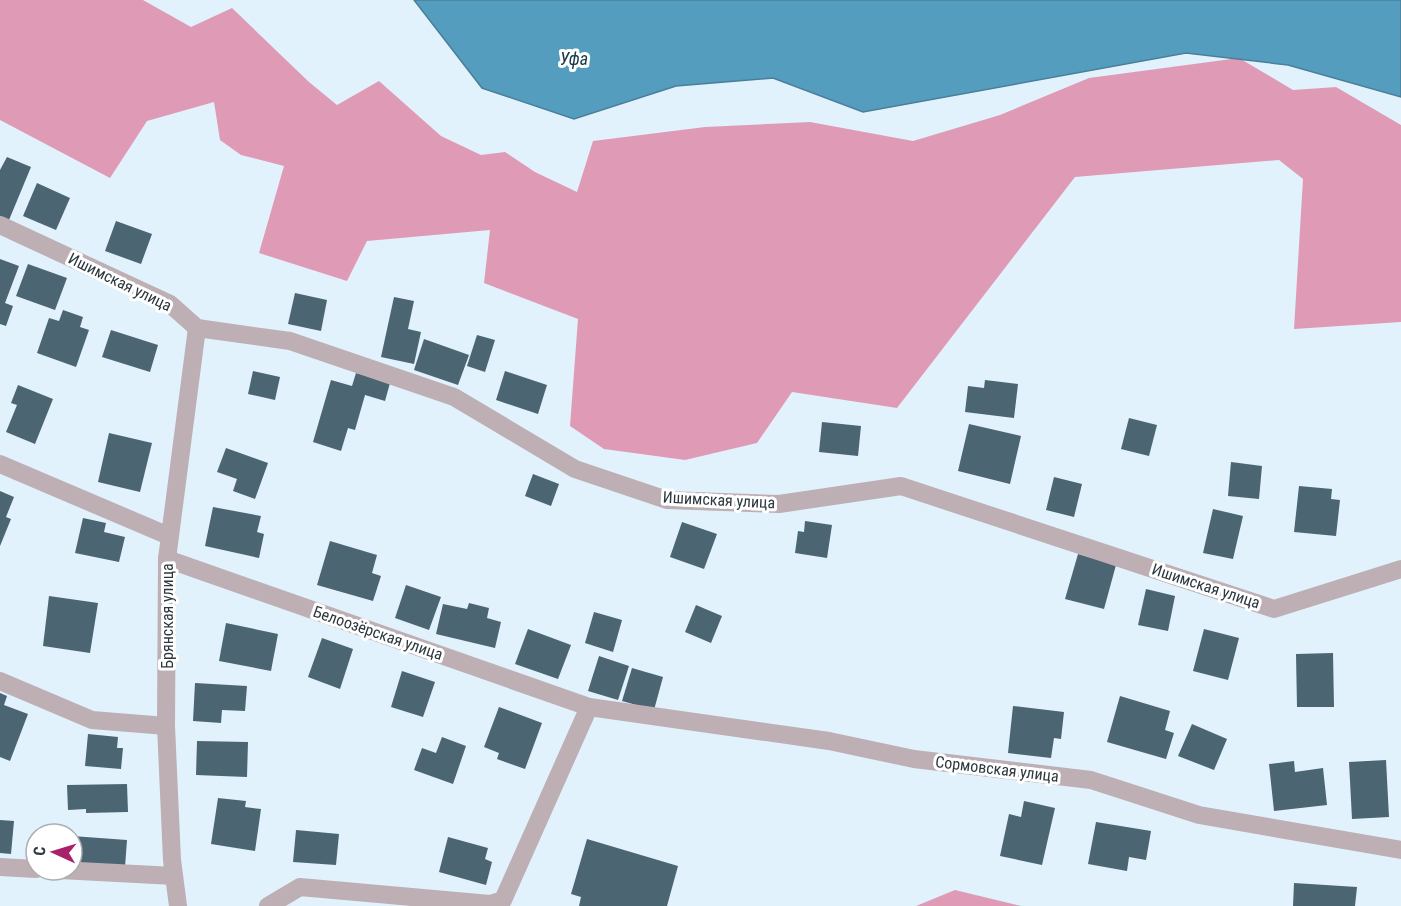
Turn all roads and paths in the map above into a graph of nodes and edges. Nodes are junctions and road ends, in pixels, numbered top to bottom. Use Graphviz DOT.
graph roads {
  1 [pos="0,225"];
  2 [pos="197,328"];
  3 [pos="0,464"];
  4 [pos="169,536"];
  5 [pos="167,559"];
  6 [pos="1401,569"];
  7 [pos="0,681"];
  8 [pos="589,707"];
  9 [pos="166,726"];
  10 [pos="1401,850"];
  11 [pos="0,867"];
  12 [pos="24,868"];
  13 [pos="84,871"];
  14 [pos="174,876"];
  15 [pos="178,906"];
  16 [pos="268,906"];
  1 -- 2 [label="street, Ишимская улица"];
  2 -- 4 [label="street, Брянская улица"];
  2 -- 6 [label="street, Ишимская улица"];
  3 -- 4 [label="street"];
  4 -- 5 [label="street, Брянская улица"];
  5 -- 8 [label="street, Белоозёрская улица"];
  5 -- 9 [label="street, Брянская улица"];
  7 -- 9 [label="street"];
  8 -- 10 [label="street, Сормовская улица"];
  8 -- 16 [label="street"];
  9 -- 14 [label="street, Брянская улица"];
  11 -- 12 [label="street"];
  13 -- 14 [label="street"];
  14 -- 15 [label="street, Брянская улица"];
}
